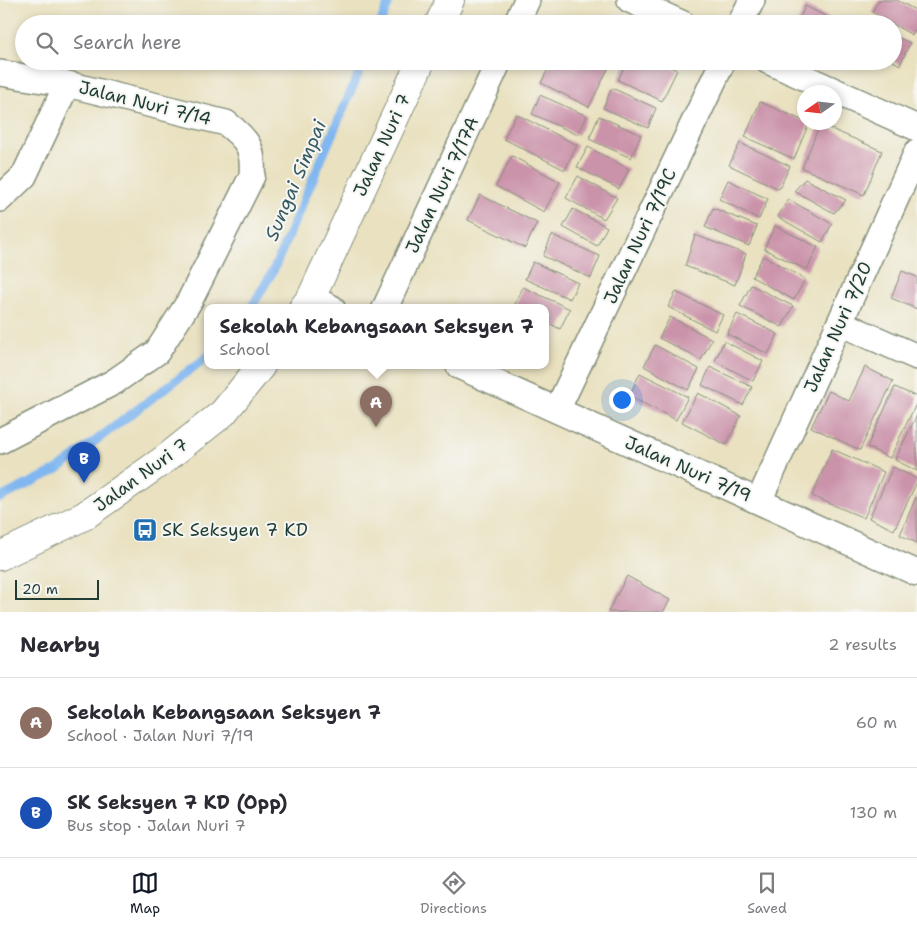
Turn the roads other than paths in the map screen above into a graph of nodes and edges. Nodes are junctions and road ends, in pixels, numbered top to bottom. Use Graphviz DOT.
graph roads {
  1 [pos="450,0"];
  2 [pos="527,0"];
  3 [pos="630,0"];
  4 [pos="752,0"];
  5 [pos="443,15"];
  6 [pos="520,15"];
  7 [pos="663,15"];
  8 [pos="744,15"];
  9 [pos="418,70"];
  10 [pos="495,70"];
  11 [pos="719,70"];
  12 [pos="788,70"];
  13 [pos="0,73"];
  14 [pos="67,84"];
  15 [pos="917,128"];
  16 [pos="917,152"];
  17 [pos="0,199"];
  18 [pos="315,304"];
  19 [pos="387,304"];
  20 [pos="840,323"];
  21 [pos="917,357"];
  22 [pos="258,369"];
  23 [pos="466,369"];
  24 [pos="557,410"];
  25 [pos="0,441"];
  26 [pos="758,501"];
  27 [pos="0,556"];
  28 [pos="917,573"];
  1 -- 5 [label="street"];
  2 -- 6 [label="street"];
  3 -- 7 [label="street"];
  4 -- 8 [label="street"];
  9 -- 18 [label="street, Jalan Nuri 7"];
  10 -- 19 [label="street, Jalan Nuri 7/17A"];
  11 -- 24 [label="street, Jalan Nuri 7/19C"];
  12 -- 15 [label="street"];
  13 -- 14 [label="street, Jalan Nuri 7/14"];
  14 -- 17 [label="street"];
  14 -- 25 [label="street, Jalan Nuri 7/14"];
  16 -- 20 [label="street, Jalan Nuri 7/20"];
  20 -- 21 [label="street"];
  20 -- 26 [label="street, Jalan Nuri 7/20"];
  22 -- 27 [label="street, Jalan Nuri 7"];
  23 -- 24 [label="street, Jalan Nuri 7/19"];
  24 -- 26 [label="street, Jalan Nuri 7/19"];
  26 -- 28 [label="street, Jalan Nuri 7/19"];
}
